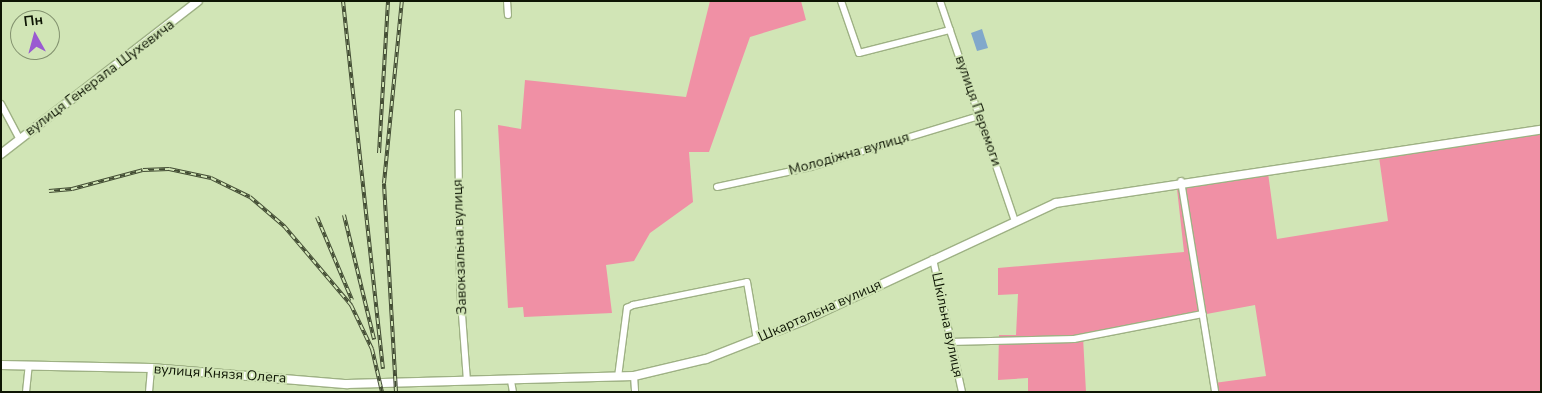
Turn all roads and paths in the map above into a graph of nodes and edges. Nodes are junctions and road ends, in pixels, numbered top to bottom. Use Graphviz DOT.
graph roads {
  1 [pos="198,1"];
  2 [pos="507,1"];
  3 [pos="841,1"];
  4 [pos="940,1"];
  5 [pos="508,15"];
  6 [pos="950,30"];
  7 [pos="1,104"];
  8 [pos="458,113"];
  9 [pos="979,116"];
  10 [pos="1541,130"];
  11 [pos="19,138"];
  12 [pos="1,154"];
  13 [pos="1181,181"];
  14 [pos="717,187"];
  15 [pos="1015,221"];
  16 [pos="933,259"];
  17 [pos="1203,314"];
  18 [pos="757,340"];
  19 [pos="949,342"];
  20 [pos="1,365"];
  21 [pos="29,365"];
  22 [pos="151,368"];
  23 [pos="634,376"];
  24 [pos="618,377"];
  25 [pos="467,381"];
  26 [pos="511,381"];
  27 [pos="348,388"];
  28 [pos="26,392"];
  29 [pos="150,392"];
  30 [pos="513,392"];
  31 [pos="635,392"];
  32 [pos="962,392"];
  33 [pos="1215,392"];
  1 -- 11 [label="street, вулиця Генерала Шухевича"];
  2 -- 5 [label="street"];
  3 -- 6 [label="street"];
  4 -- 6 [label="street, вулиця Перемоги"];
  6 -- 9 [label="street, вулиця Перемоги"];
  7 -- 11 [label="street"];
  8 -- 25 [label="street, Завокзальна вулиця"];
  9 -- 14 [label="street, Молодіжна вулиця"];
  9 -- 15 [label="street, вулиця Перемоги"];
  10 -- 13 [label="street, Шкартальна вулиця"];
  11 -- 12 [label="street, вулиця Генерала Шухевича"];
  13 -- 15 [label="street, Шкартальна вулиця"];
  13 -- 17 [label="street"];
  15 -- 16 [label="street, Шкартальна вулиця"];
  16 -- 18 [label="street, Шкартальна вулиця"];
  16 -- 19 [label="street, Шкільна вулиця"];
  17 -- 19 [label="street"];
  17 -- 33 [label="street"];
  18 -- 23 [label="street, Шкартальна вулиця"];
  18 -- 24 [label="street"];
  19 -- 32 [label="street, Шкільна вулиця"];
  20 -- 21 [label="street, вулиця Князя Олега"];
  21 -- 22 [label="street, вулиця Князя Олега"];
  21 -- 28 [label="street"];
  22 -- 27 [label="street, вулиця Князя Олега"];
  22 -- 29 [label="street"];
  23 -- 24 [label="street, Шкартальна вулиця"];
  23 -- 31 [label="street"];
  24 -- 26 [label="street, вулиця Князя Олега"];
  25 -- 26 [label="street, вулиця Князя Олега"];
  25 -- 27 [label="street, вулиця Князя Олега"];
  26 -- 30 [label="street"];
}
